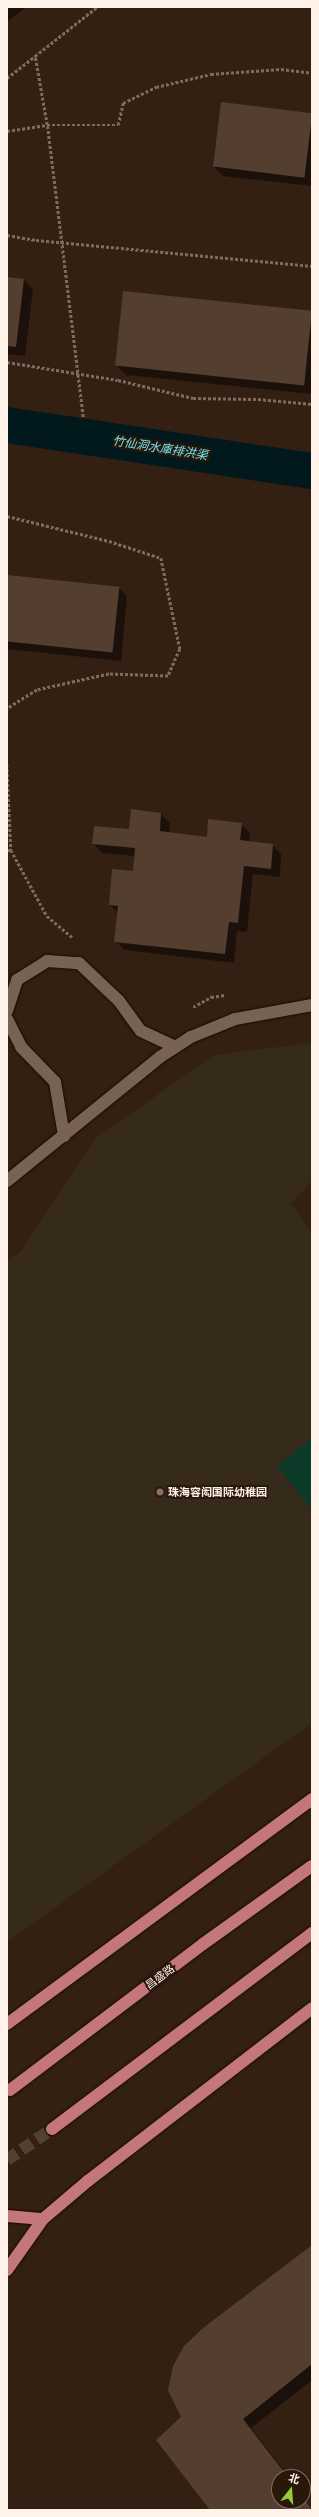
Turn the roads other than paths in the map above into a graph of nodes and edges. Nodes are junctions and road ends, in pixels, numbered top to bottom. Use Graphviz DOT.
graph roads {
  1 [pos="312,1005"];
  2 [pos="7,1011"];
  3 [pos="7,1018"];
  4 [pos="175,1047"];
  5 [pos="64,1136"];
  6 [pos="7,1181"];
  7 [pos="312,1799"];
  8 [pos="312,1866"];
  9 [pos="312,1933"];
  10 [pos="312,2008"];
  11 [pos="7,2024"];
  12 [pos="10,2090"];
  13 [pos="52,2129"];
  14 [pos="7,2216"];
  15 [pos="43,2219"];
  16 [pos="7,2270"];
  1 -- 4 [label="lane"];
  2 -- 4 [label="lane"];
  3 -- 5 [label="lane"];
  4 -- 5 [label="lane"];
  5 -- 6 [label="lane"];
  7 -- 11 [label="main road"];
  8 -- 12 [label="main road, 昌盛路"];
  9 -- 13 [label="main road"];
  10 -- 15 [label="main road"];
  14 -- 15 [label="main road"];
  15 -- 16 [label="main road"];
}
